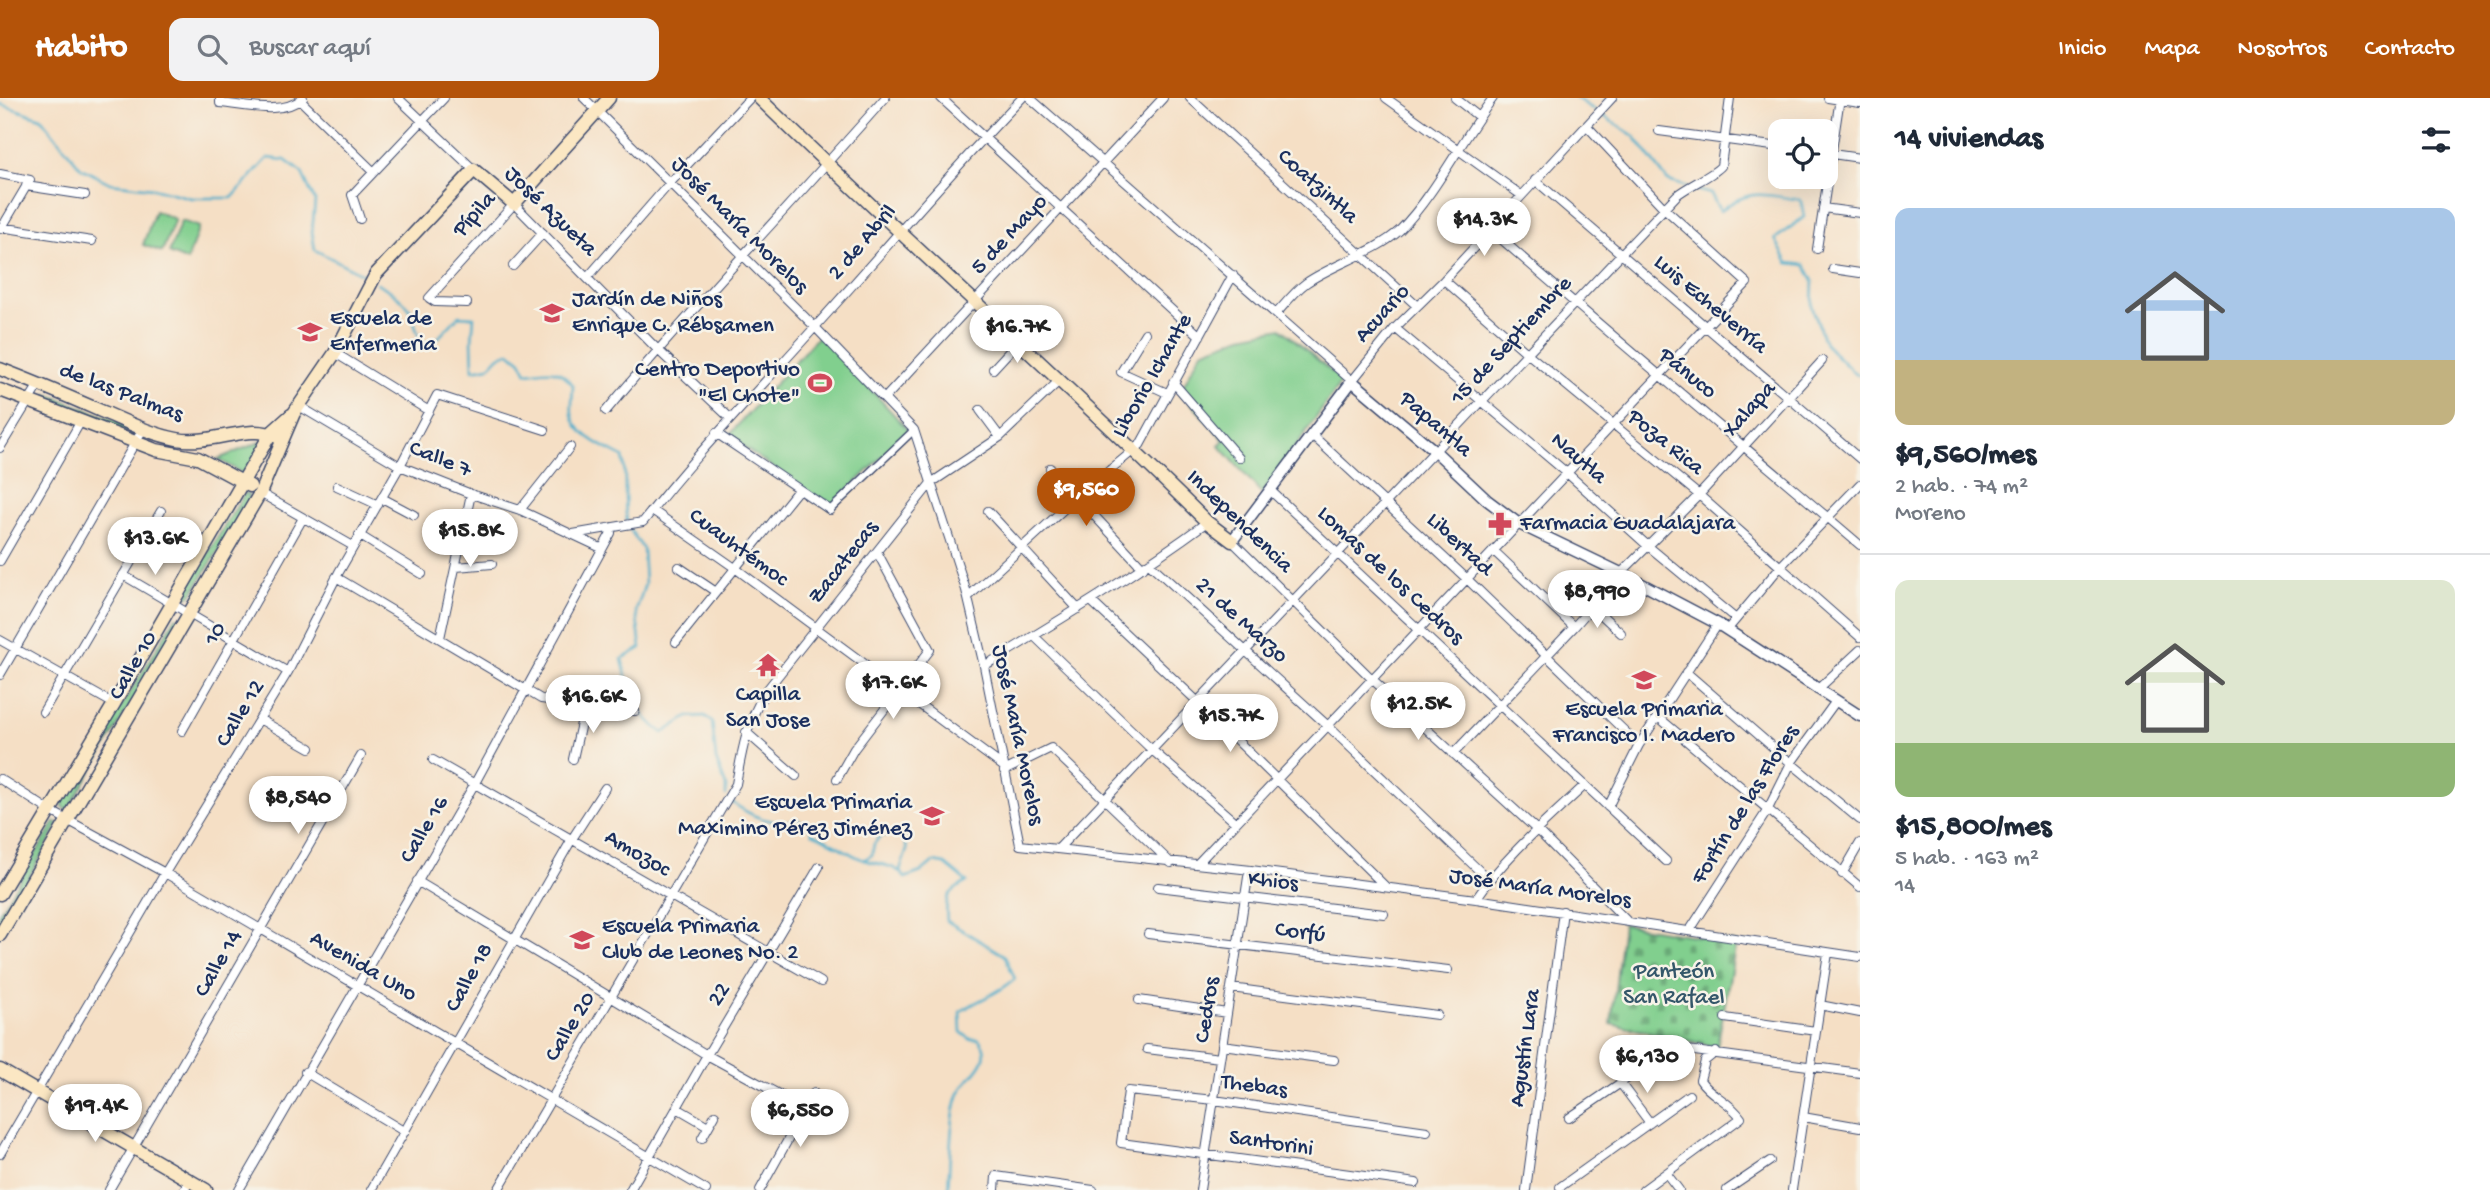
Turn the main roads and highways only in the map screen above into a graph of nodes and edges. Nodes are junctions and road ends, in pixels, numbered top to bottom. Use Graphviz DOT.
graph roads {
  1 [pos="609,98"];
  2 [pos="759,98"];
  3 [pos="474,170"];
  4 [pos="514,204"];
  5 [pos="0,369"];
  6 [pos="0,390"];
  7 [pos="297,409"];
  8 [pos="271,433"];
  9 [pos="283,440"];
  10 [pos="244,482"];
  11 [pos="260,493"];
  12 [pos="1232,541"];
  13 [pos="0,894"];
  14 [pos="0,935"];
  15 [pos="0,1070"];
  16 [pos="187,1185"];
  17 [pos="206,1190"];
  1 -- 4 [label="main road, Pípila"];
  2 -- 12 [label="main road, Independencia"];
  3 -- 4 [label="main road, José Azueta"];
  3 -- 7 [label="main road, Calle 10"];
  5 -- 8 [label="main road, de las Palmas"];
  6 -- 10 [label="main road, de las Palmas"];
  7 -- 8 [label="main road, Calle 10"];
  7 -- 9 [label="main road, Calle 10"];
  8 -- 9 [label="main road"];
  8 -- 10 [label="main road, Calle 10"];
  9 -- 11 [label="main road, Calle 10"];
  10 -- 11 [label="main road, de las Palmas"];
  10 -- 13 [label="main road, Calle 10"];
  11 -- 14 [label="main road, Calle 10"];
  15 -- 16 [label="main road"];
  16 -- 17 [label="main road"];
}
